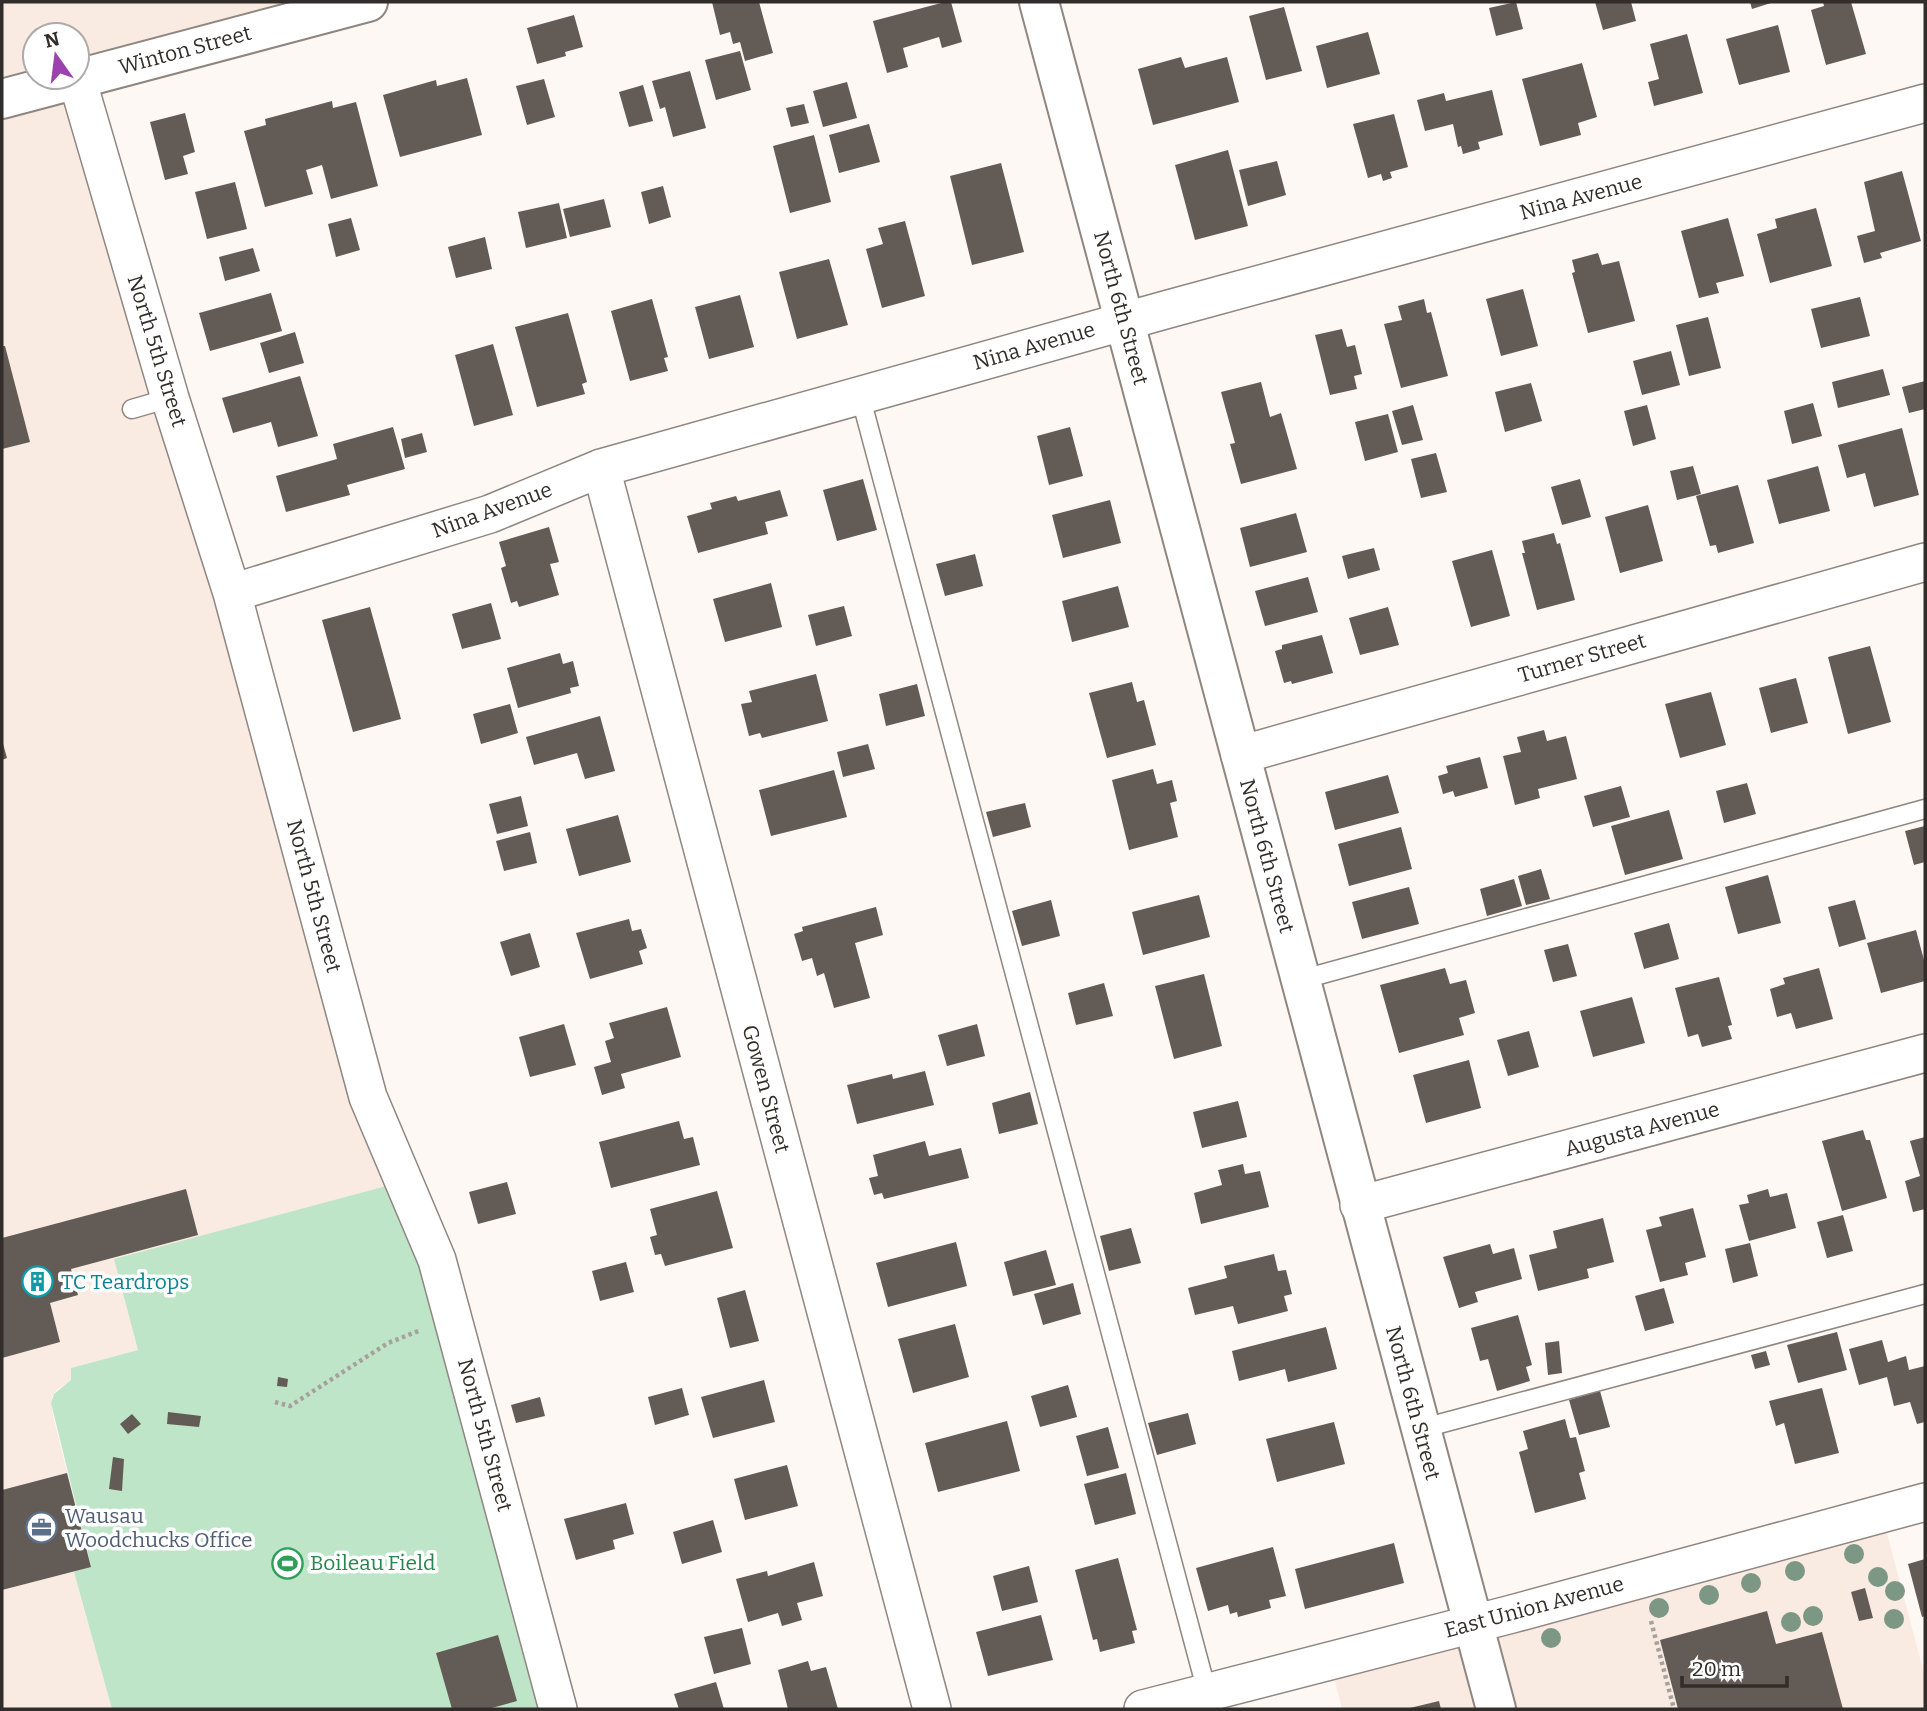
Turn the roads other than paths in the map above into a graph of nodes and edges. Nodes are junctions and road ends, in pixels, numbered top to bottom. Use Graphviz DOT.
graph roads {
  1 [pos="1039,2"];
  2 [pos="344,5"];
  3 [pos="91,75"];
  4 [pos="32,91"];
  5 [pos="80,91"];
  6 [pos="2,99"];
  7 [pos="1925,103"];
  8 [pos="1125,321"];
  9 [pos="860,395"];
  10 [pos="170,398"];
  11 [pos="132,409"];
  12 [pos="601,468"];
  13 [pos="1925,562"];
  14 [pos="232,593"];
  15 [pos="1240,755"];
  16 [pos="1925,809"];
  17 [pos="1300,981"];
  18 [pos="1925,1053"];
  19 [pos="1359,1205"];
  20 [pos="1925,1294"];
  21 [pos="1420,1429"];
  22 [pos="1925,1502"];
  23 [pos="1473,1624"];
  24 [pos="1207,1692"];
  25 [pos="558,1709"];
  26 [pos="932,1709"];
  27 [pos="1143,1709"];
  28 [pos="1496,1709"];
  1 -- 8 [label="main road, North 6th Street"];
  2 -- 3 [label="main road, Winton Street"];
  4 -- 6 [label="main road, Winton Street"];
  5 -- 10 [label="street, North 5th Street"];
  7 -- 8 [label="street, Nina Avenue"];
  8 -- 9 [label="street, Nina Avenue"];
  8 -- 15 [label="main road, North 6th Street"];
  9 -- 12 [label="street, Nina Avenue"];
  9 -- 24 [label="lane"];
  10 -- 11 [label="lane"];
  10 -- 14 [label="street, North 5th Street"];
  12 -- 14 [label="street, Nina Avenue"];
  12 -- 26 [label="street, Gowen Street"];
  13 -- 15 [label="street, Turner Street"];
  14 -- 25 [label="street, North 5th Street"];
  15 -- 17 [label="main road, North 6th Street"];
  16 -- 17 [label="lane"];
  17 -- 19 [label="main road, North 6th Street"];
  18 -- 19 [label="street, Augusta Avenue"];
  19 -- 21 [label="main road, North 6th Street"];
  20 -- 21 [label="lane"];
  21 -- 23 [label="main road, North 6th Street"];
  22 -- 23 [label="street, East Union Avenue"];
  23 -- 24 [label="street, East Union Avenue"];
  23 -- 28 [label="main road, North 6th Street"];
  24 -- 27 [label="street, East Union Avenue"];
}
